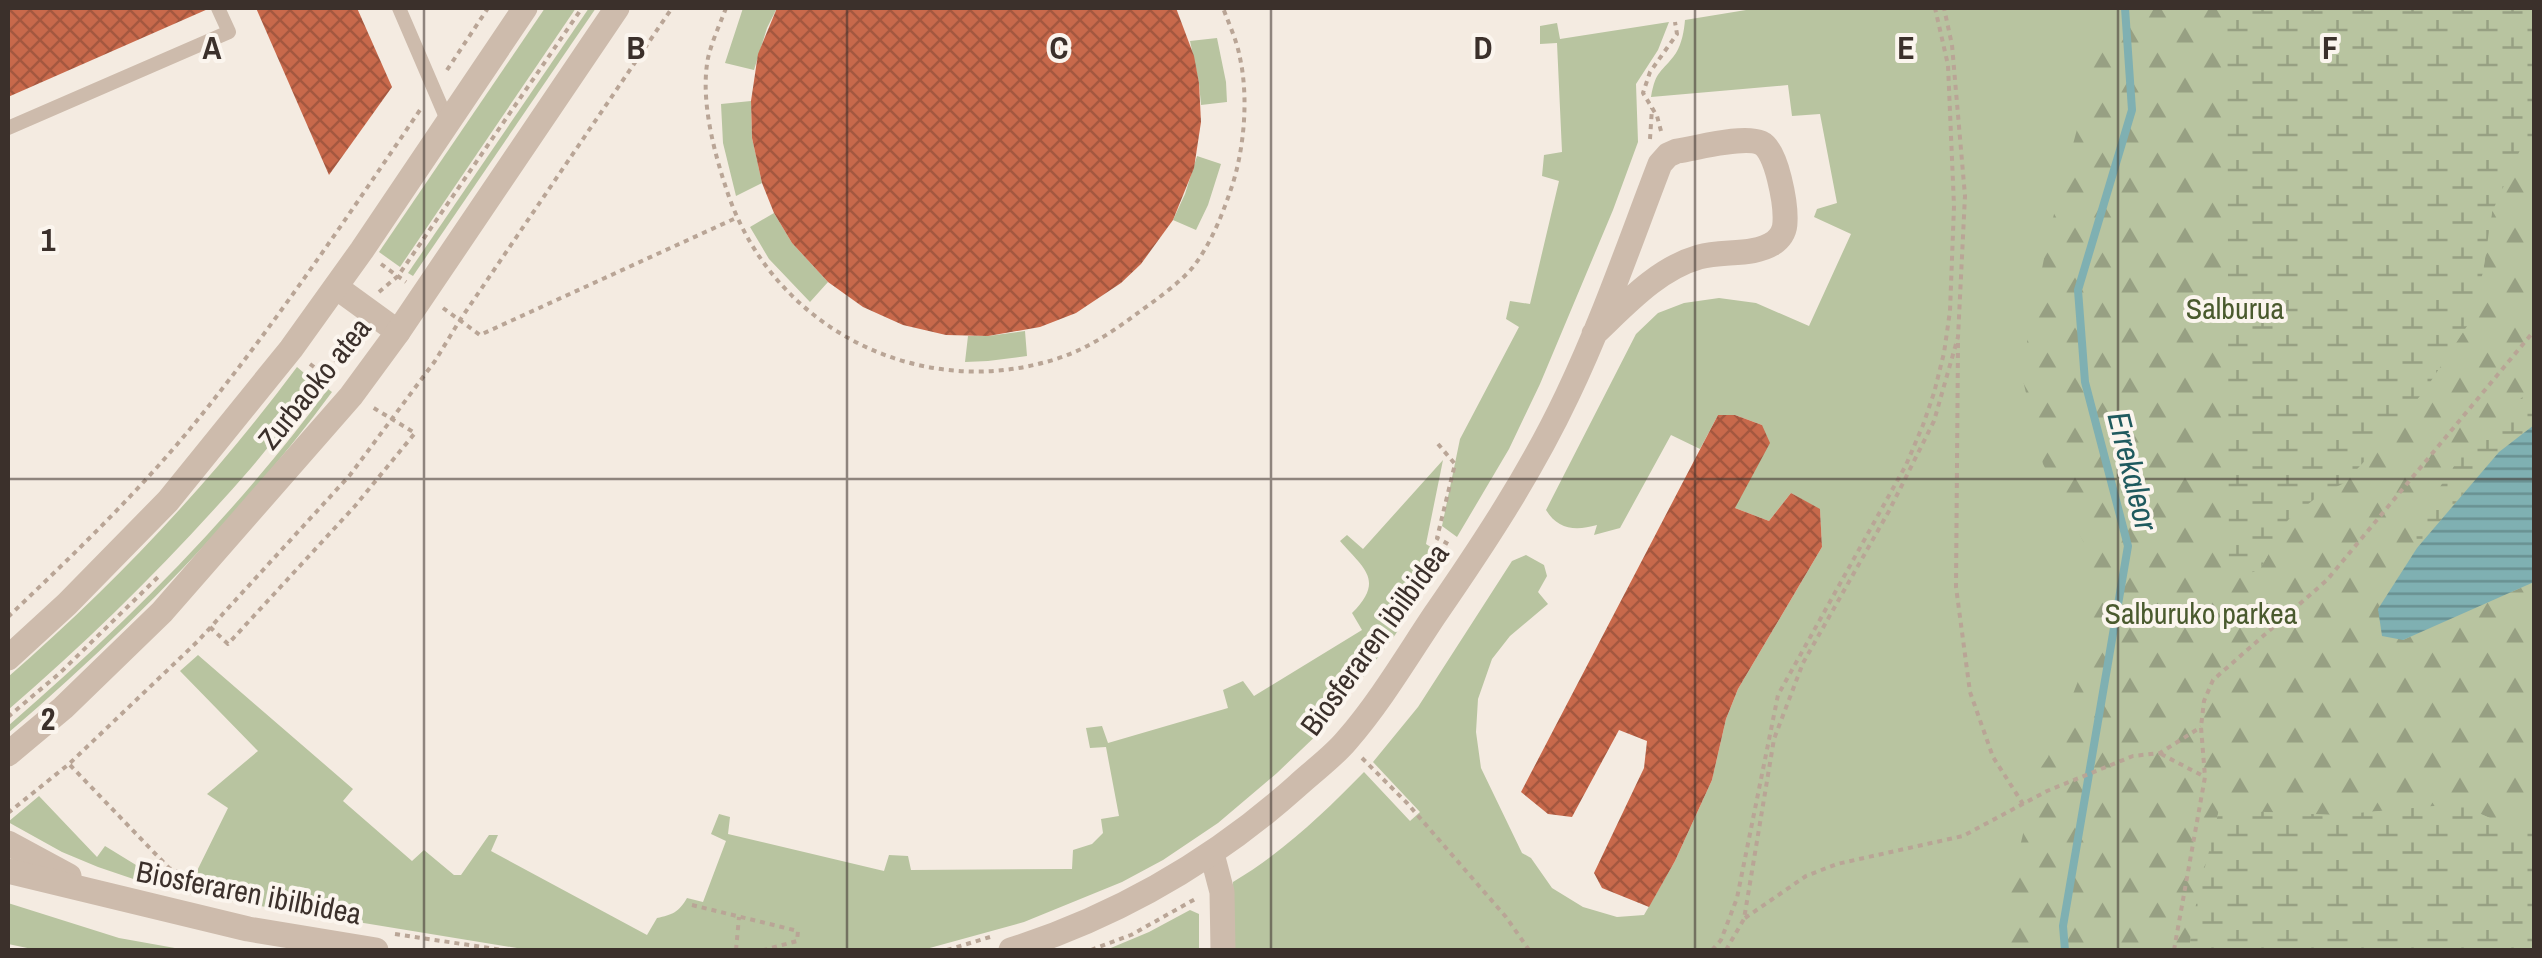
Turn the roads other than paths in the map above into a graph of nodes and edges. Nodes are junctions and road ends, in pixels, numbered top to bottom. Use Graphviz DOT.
graph roads {
  1 [pos="218,8"];
  2 [pos="399,8"];
  3 [pos="525,8"];
  4 [pos="617,8"];
  5 [pos="448,122"];
  6 [pos="8,128"];
  7 [pos="336,287"];
  8 [pos="398,332"];
  9 [pos="1594,334"];
  10 [pos="8,658"];
  11 [pos="8,754"];
  12 [pos="8,843"];
  13 [pos="1212,854"];
  14 [pos="8,872"];
  15 [pos="110,896"];
  16 [pos="1005,942"];
  17 [pos="376,950"];
  18 [pos="1224,950"];
  1 -- 6 [label="lane"];
  2 -- 5 [label="lane"];
  3 -- 5 [label="street, Zurbaoko atea"];
  4 -- 8 [label="street, Zurbaoko atea"];
  5 -- 7 [label="street, Zurbaoko atea"];
  7 -- 8 [label="street"];
  7 -- 10 [label="street, Zurbaoko atea"];
  8 -- 11 [label="street, Zurbaoko atea"];
  9 -- 9 [label="street, Biosferaren ibilbidea"];
  9 -- 13 [label="street, Biosferaren ibilbidea"];
  12 -- 15 [label="street, Biosferaren ibilbidea"];
  13 -- 16 [label="street, Biosferaren ibilbidea"];
  13 -- 18 [label="street"];
  14 -- 15 [label="street, Biosferaren ibilbidea"];
  15 -- 17 [label="street, Biosferaren ibilbidea"];
}
